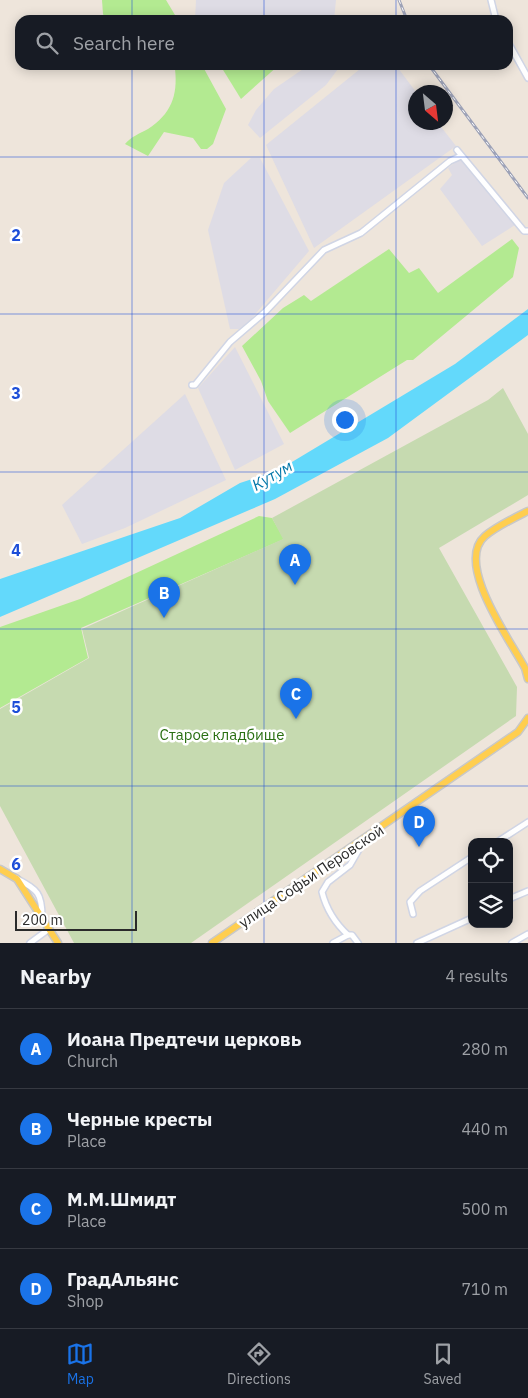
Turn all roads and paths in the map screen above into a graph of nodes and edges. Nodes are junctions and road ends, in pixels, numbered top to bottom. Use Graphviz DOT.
graph roads {
  1 [pos="491,0"];
  2 [pos="495,15"];
  3 [pos="513,51"];
  4 [pos="528,78"];
  5 [pos="457,150"];
  6 [pos="461,156"];
  7 [pos="528,230"];
  8 [pos="192,385"];
  9 [pos="528,510"];
  10 [pos="528,679"];
  11 [pos="528,718"];
  12 [pos="528,822"];
  13 [pos="503,838"];
  14 [pos="365,839"];
  15 [pos="468,860"];
  16 [pos="0,869"];
  17 [pos="528,891"];
  18 [pos="513,897"];
  19 [pos="413,914"];
  20 [pos="468,920"];
  21 [pos="49,929"];
  22 [pos="528,934"];
  23 [pos="348,935"];
  24 [pos="30,943"];
  25 [pos="58,943"];
  26 [pos="212,943"];
  27 [pos="333,943"];
  28 [pos="358,943"];
  29 [pos="417,943"];
  30 [pos="512,943"];
  1 -- 2 [label="street"];
  3 -- 4 [label="street"];
  5 -- 6 [label="street"];
  6 -- 7 [label="street"];
  6 -- 8 [label="street"];
  9 -- 10 [label="main road"];
  11 -- 14 [label="main road, улица Софьи Перовской"];
  12 -- 13 [label="street"];
  14 -- 23 [label="street"];
  14 -- 26 [label="main road, улица Софьи Перовской"];
  15 -- 19 [label="street"];
  16 -- 21 [label="main road"];
  17 -- 18 [label="street"];
  20 -- 29 [label="street"];
  21 -- 24 [label="street"];
  21 -- 25 [label="main road"];
  22 -- 30 [label="street"];
  23 -- 27 [label="street"];
  23 -- 28 [label="street"];
}
